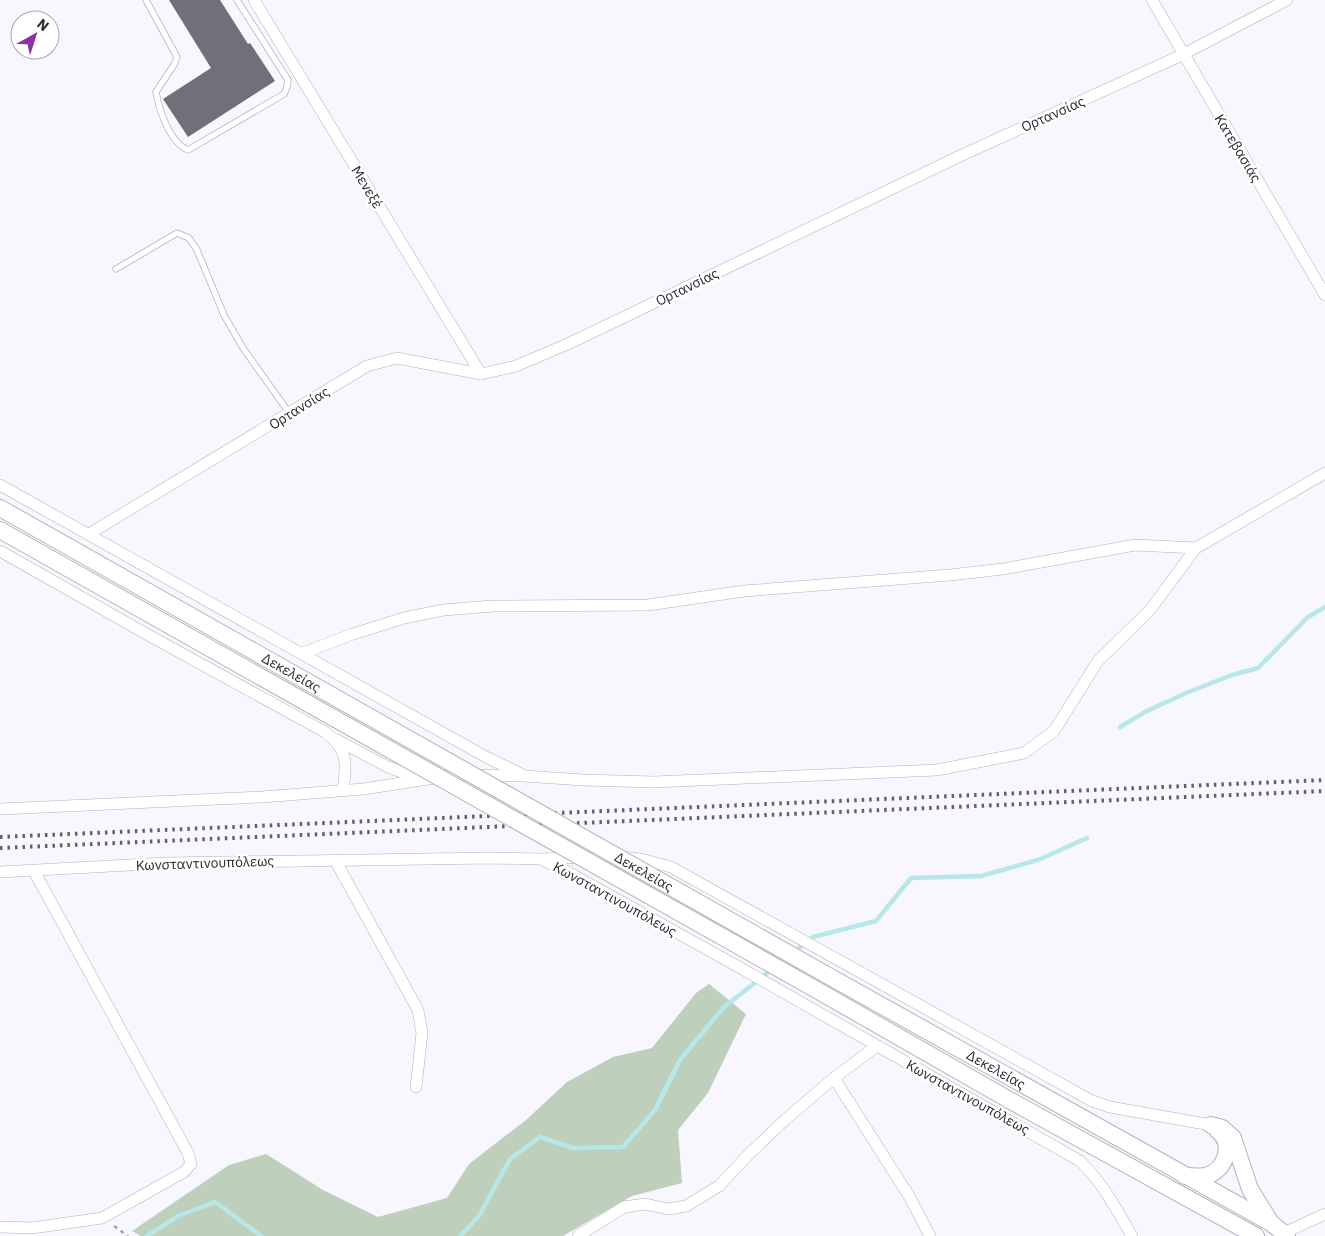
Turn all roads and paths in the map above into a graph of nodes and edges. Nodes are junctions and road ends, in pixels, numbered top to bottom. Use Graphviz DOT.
graph roads {
  1 [pos="146,0"];
  2 [pos="237,0"];
  3 [pos="254,0"];
  4 [pos="1152,0"];
  5 [pos="1287,0"];
  6 [pos="1182,55"];
  7 [pos="116,269"];
  8 [pos="1325,295"];
  9 [pos="480,374"];
  10 [pos="290,414"];
  11 [pos="1325,473"];
  12 [pos="0,485"];
  13 [pos="0,508"];
  14 [pos="0,530"];
  15 [pos="89,534"];
  16 [pos="1196,548"];
  17 [pos="0,551"];
  18 [pos="303,653"];
  19 [pos="336,740"];
  20 [pos="524,776"];
  21 [pos="424,780"];
  22 [pos="343,790"];
  23 [pos="0,809"];
  24 [pos="610,856"];
  25 [pos="540,859"];
  26 [pos="335,860"];
  27 [pos="34,871"];
  28 [pos="0,872"];
  29 [pos="610,896"];
  30 [pos="878,1046"];
  31 [pos="834,1078"];
  32 [pos="416,1087"];
  33 [pos="1210,1125"];
  34 [pos="1185,1176"];
  35 [pos="1325,1214"];
  36 [pos="0,1227"];
  37 [pos="1280,1231"];
  38 [pos="122,1232"];
  39 [pos="128,1236"];
  40 [pos="578,1236"];
  41 [pos="930,1236"];
  42 [pos="1132,1236"];
  43 [pos="1256,1236"];
  1 -- 2 [label="lane"];
  3 -- 9 [label="street, Μενεξέ"];
  4 -- 6 [label="street, Κατεβασιάς"];
  5 -- 6 [label="street, Ορτανσίας"];
  6 -- 8 [label="street, Κατεβασιάς"];
  6 -- 9 [label="street, Ορτανσίας"];
  7 -- 10 [label="lane"];
  9 -- 10 [label="street, Ορτανσίας"];
  10 -- 15 [label="street, Ορτανσίας"];
  11 -- 16 [label="street"];
  12 -- 15 [label="street"];
  13 -- 34 [label="main road, Δεκελείας, bridge"];
  14 -- 43 [label="main road, Δεκελείας, bridge"];
  15 -- 18 [label="street"];
  16 -- 18 [label="street"];
  16 -- 20 [label="street"];
  17 -- 19 [label="street"];
  18 -- 20 [label="street"];
  19 -- 21 [label="street"];
  19 -- 22 [label="street"];
  20 -- 21 [label="street"];
  21 -- 22 [label="street"];
  22 -- 23 [label="street"];
  24 -- 25 [label="street"];
  24 -- 29 [label="street"];
  24 -- 33 [label="street"];
  25 -- 26 [label="street, Κωνσταντινουπόλεως"];
  25 -- 29 [label="street, Κωνσταντινουπόλεως"];
  26 -- 27 [label="street, Κωνσταντινουπόλεως"];
  26 -- 32 [label="street"];
  27 -- 28 [label="street, Κωνσταντινουπόλεως"];
  27 -- 36 [label="street"];
  29 -- 30 [label="street, Κωνσταντινουπόλεως"];
  30 -- 31 [label="street"];
  30 -- 42 [label="street, Κωνσταντινουπόλεως"];
  31 -- 40 [label="street"];
  31 -- 41 [label="street"];
  33 -- 34 [label="main road"];
  33 -- 37 [label="main road"];
  34 -- 37 [label="main road, Δεκελείας"];
  35 -- 37 [label="street"];
  38 -- 39 [label="path"];
}
